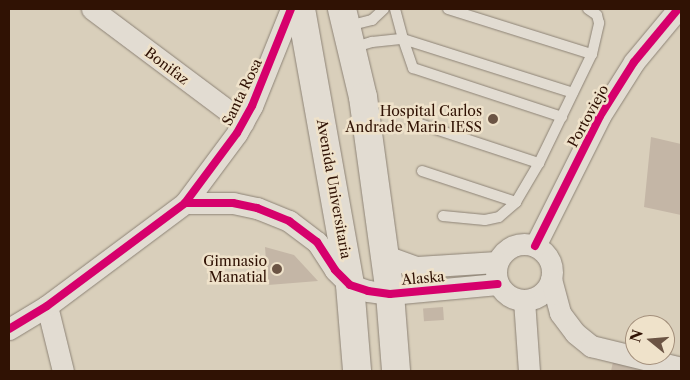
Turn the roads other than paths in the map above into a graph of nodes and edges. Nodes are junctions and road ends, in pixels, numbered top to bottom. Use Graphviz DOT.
graph roads {
  1 [pos="92,9"];
  2 [pos="291,9"];
  3 [pos="301,9"];
  4 [pos="384,9"];
  5 [pos="395,9"];
  6 [pos="448,9"];
  7 [pos="588,9"];
  8 [pos="678,9"];
  9 [pos="347,28"];
  10 [pos="403,39"];
  11 [pos="592,54"];
  12 [pos="573,93"];
  13 [pos="562,117"];
  14 [pos="411,121"];
  15 [pos="244,122"];
  16 [pos="539,163"];
  17 [pos="422,171"];
  18 [pos="516,202"];
  19 [pos="185,203"];
  20 [pos="443,216"];
  21 [pos="536,246"];
  22 [pos="386,256"];
  23 [pos="498,262"];
  24 [pos="551,279"];
  25 [pos="498,284"];
  26 [pos="350,285"];
  27 [pos="390,294"];
  28 [pos="524,300"];
  29 [pos="47,306"];
  30 [pos="9,329"];
  31 [pos="681,368"];
  32 [pos="63,371"];
  33 [pos="357,371"];
  34 [pos="396,371"];
  35 [pos="529,371"];
  1 -- 15 [label="street, Bonifaz"];
  2 -- 15 [label="street, Santa Rosa"];
  3 -- 26 [label="main road, Avenida Universitaria"];
  4 -- 9 [label="lane"];
  5 -- 10 [label="lane"];
  6 -- 11 [label="lane"];
  7 -- 11 [label="lane"];
  8 -- 21 [label="street, Portoviejo"];
  9 -- 10 [label="lane"];
  9 -- 22 [label="main road"];
  10 -- 12 [label="lane"];
  10 -- 13 [label="lane"];
  11 -- 12 [label="lane"];
  12 -- 13 [label="lane"];
  13 -- 16 [label="lane"];
  14 -- 16 [label="lane"];
  15 -- 19 [label="street, Santa Rosa"];
  16 -- 18 [label="lane"];
  17 -- 18 [label="lane"];
  18 -- 20 [label="lane"];
  19 -- 26 [label="street"];
  19 -- 29 [label="street, Santa Rosa"];
  21 -- 23 [label="street"];
  21 -- 24 [label="street"];
  22 -- 23 [label="street, Alaska"];
  22 -- 27 [label="main road"];
  23 -- 25 [label="street"];
  24 -- 28 [label="street"];
  24 -- 31 [label="street"];
  25 -- 27 [label="street, Alaska"];
  25 -- 28 [label="street"];
  26 -- 27 [label="street, Alaska"];
  26 -- 33 [label="main road, Avenida Universitaria"];
  27 -- 34 [label="main road"];
  28 -- 35 [label="street"];
  29 -- 30 [label="street, Santa Rosa"];
  29 -- 32 [label="street"];
}
